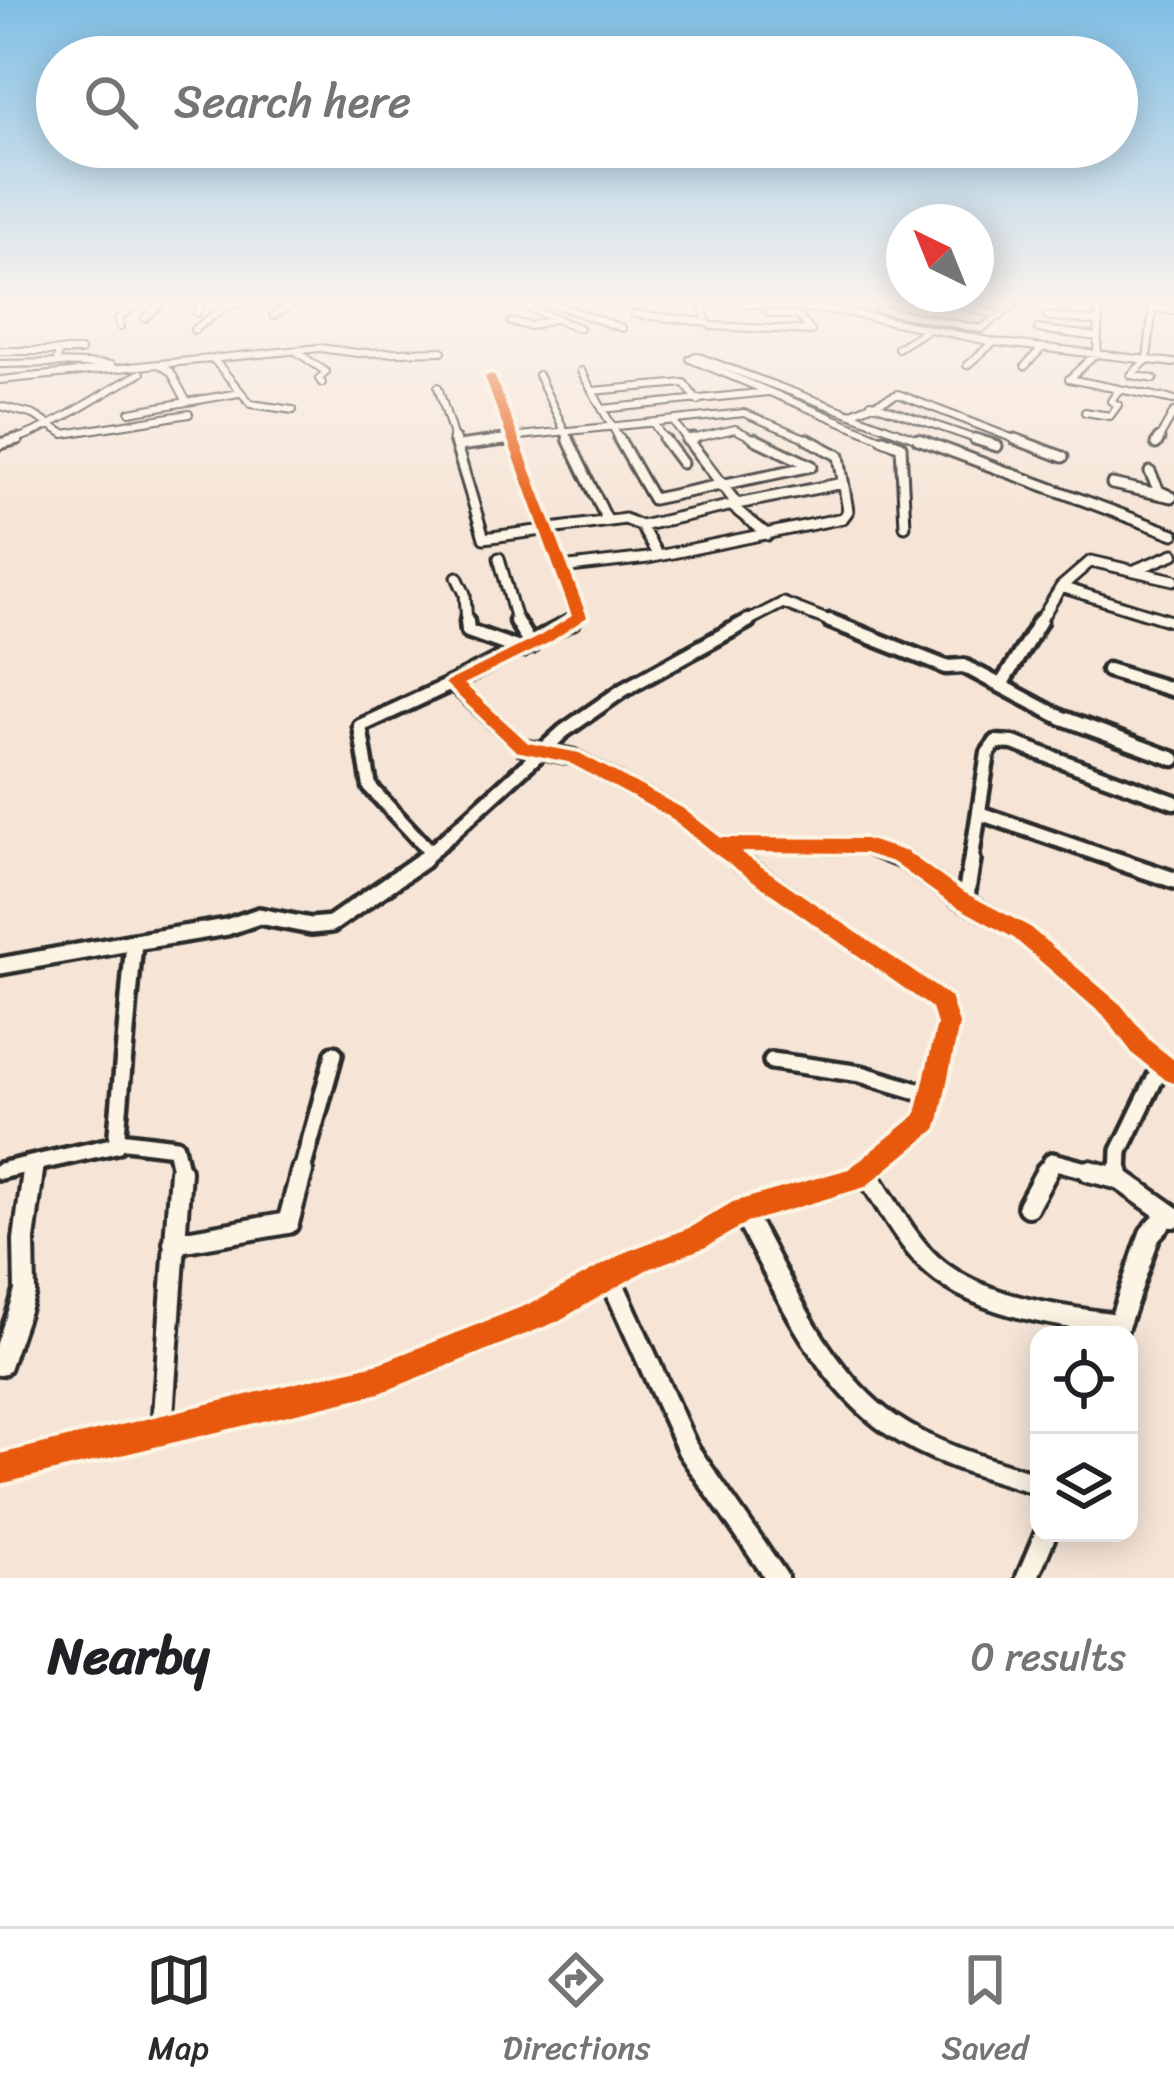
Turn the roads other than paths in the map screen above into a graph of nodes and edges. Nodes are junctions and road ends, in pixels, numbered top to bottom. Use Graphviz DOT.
graph roads {
  1 [pos="82,374"];
  2 [pos="142,374"];
  3 [pos="172,374"];
  4 [pos="224,374"];
  5 [pos="325,374"];
  6 [pos="538,374"];
  7 [pos="583,374"];
  8 [pos="726,374"];
  9 [pos="746,374"];
  10 [pos="1076,374"];
  11 [pos="1132,374"];
  12 [pos="490,377"];
  13 [pos="1154,379"];
  14 [pos="0,380"];
  15 [pos="322,383"];
  16 [pos="116,387"];
  17 [pos="438,387"];
  18 [pos="592,391"];
  19 [pos="1118,391"];
  20 [pos="771,392"];
  21 [pos="239,394"];
  22 [pos="697,399"];
  23 [pos="1174,400"];
  24 [pos="187,402"];
  25 [pos="871,404"];
  26 [pos="0,406"];
  27 [pos="602,409"];
  28 [pos="293,410"];
  29 [pos="130,412"];
  30 [pos="854,412"];
  31 [pos="1085,412"];
  32 [pos="1174,412"];
  33 [pos="189,414"];
  34 [pos="709,416"];
  35 [pos="673,421"];
  36 [pos="139,423"];
  37 [pos="653,423"];
  38 [pos="54,424"];
  39 [pos="612,428"];
  40 [pos="565,432"];
  41 [pos="910,435"];
  42 [pos="511,438"];
  43 [pos="687,440"];
  44 [pos="894,443"];
  45 [pos="0,444"];
  46 [pos="1156,444"];
  47 [pos="459,446"];
  48 [pos="998,446"];
  49 [pos="1063,457"];
  50 [pos="682,464"];
  51 [pos="1150,472"];
  52 [pos="722,483"];
  53 [pos="843,483"];
  54 [pos="1112,484"];
  55 [pos="1173,498"];
  56 [pos="736,506"];
  57 [pos="607,520"];
  58 [pos="641,526"];
  59 [pos="905,526"];
  60 [pos="546,529"];
  61 [pos="1174,534"];
  62 [pos="768,536"];
  63 [pos="1174,554"];
  64 [pos="658,556"];
  65 [pos="499,558"];
  66 [pos="561,568"];
  67 [pos="1136,570"];
  68 [pos="457,578"];
  69 [pos="1174,580"];
  70 [pos="1061,587"];
  71 [pos="1174,622"];
  72 [pos="526,648"];
  73 [pos="1108,670"];
  74 [pos="454,683"];
  75 [pos="1001,685"];
  76 [pos="1174,690"];
  77 [pos="538,752"];
  78 [pos="1174,759"];
  79 [pos="1174,802"];
  80 [pos="979,813"];
  81 [pos="717,845"];
  82 [pos="430,853"];
  83 [pos="1174,880"];
  84 [pos="965,902"];
  85 [pos="134,942"];
  86 [pos="0,966"];
  87 [pos="334,1054"];
  88 [pos="772,1061"];
  89 [pos="1168,1068"];
  90 [pos="934,1096"];
  91 [pos="118,1140"];
  92 [pos="34,1164"];
  93 [pos="0,1171"];
  94 [pos="866,1173"];
  95 [pos="1120,1179"];
  96 [pos="1028,1206"];
  97 [pos="742,1211"];
  98 [pos="1171,1216"];
  99 [pos="174,1243"];
  100 [pos="611,1279"];
  101 [pos="1097,1326"];
  102 [pos="1118,1326"];
  103 [pos="0,1365"];
  104 [pos="163,1430"];
  105 [pos="0,1469"];
  106 [pos="1030,1481"];
  107 [pos="1042,1542"];
  108 [pos="777,1578"];
  109 [pos="1027,1578"];
  1 -- 14 [label="street"];
  2 -- 16 [label="street"];
  3 -- 24 [label="street"];
  4 -- 21 [label="street"];
  5 -- 15 [label="street"];
  6 -- 40 [label="street"];
  7 -- 18 [label="street"];
  8 -- 20 [label="street"];
  9 -- 30 [label="street"];
  10 -- 19 [label="street"];
  11 -- 13 [label="street"];
  12 -- 42 [label="street"];
  16 -- 29 [label="street"];
  16 -- 38 [label="street"];
  17 -- 47 [label="street"];
  18 -- 22 [label="street"];
  18 -- 27 [label="street"];
  19 -- 23 [label="street"];
  19 -- 31 [label="street"];
  20 -- 22 [label="street"];
  20 -- 44 [label="street"];
  21 -- 24 [label="street"];
  21 -- 28 [label="street"];
  22 -- 27 [label="street"];
  22 -- 34 [label="street"];
  24 -- 29 [label="street"];
  25 -- 30 [label="street"];
  25 -- 48 [label="street"];
  25 -- 49 [label="street"];
  26 -- 38 [label="street"];
  27 -- 39 [label="street"];
  29 -- 36 [label="street"];
  30 -- 41 [label="street"];
  32 -- 46 [label="street"];
  33 -- 36 [label="street"];
  34 -- 35 [label="street"];
  34 -- 53 [label="street"];
  35 -- 37 [label="street"];
  35 -- 43 [label="street"];
  36 -- 38 [label="street"];
  37 -- 39 [label="street"];
  37 -- 50 [label="street"];
  38 -- 45 [label="street"];
  39 -- 40 [label="street"];
  39 -- 52 [label="street"];
  40 -- 42 [label="street"];
  40 -- 57 [label="street"];
  41 -- 44 [label="street"];
  41 -- 61 [label="street"];
  42 -- 47 [label="street"];
  42 -- 60 [label="street"];
  43 -- 52 [label="street"];
  43 -- 52 [label="street"];
  44 -- 59 [label="street"];
  47 -- 60 [label="street"];
  51 -- 55 [label="street"];
  52 -- 56 [label="street"];
  53 -- 56 [label="street"];
  53 -- 62 [label="street"];
  54 -- 55 [label="street"];
  56 -- 58 [label="street"];
  56 -- 62 [label="street"];
  57 -- 58 [label="street"];
  57 -- 60 [label="street"];
  58 -- 64 [label="street"];
  60 -- 66 [label="street"];
  62 -- 64 [label="street"];
  63 -- 67 [label="street"];
  64 -- 66 [label="street"];
  65 -- 72 [label="street"];
  66 -- 72 [label="street"];
  67 -- 69 [label="street"];
  67 -- 70 [label="street"];
  68 -- 72 [label="street"];
  70 -- 71 [label="street"];
  70 -- 75 [label="street"];
  72 -- 74 [label="street"];
  73 -- 76 [label="street"];
  74 -- 77 [label="street"];
  74 -- 82 [label="street"];
  75 -- 77 [label="street"];
  75 -- 78 [label="street"];
  77 -- 81 [label="street"];
  77 -- 82 [label="street"];
  79 -- 80 [label="street"];
  80 -- 83 [label="street"];
  80 -- 84 [label="street"];
  81 -- 84 [label="street"];
  81 -- 90 [label="street"];
  82 -- 85 [label="street"];
  84 -- 89 [label="street"];
  85 -- 86 [label="street"];
  85 -- 91 [label="street"];
  87 -- 99 [label="street"];
  88 -- 90 [label="street"];
  89 -- 95 [label="street"];
  90 -- 94 [label="street"];
  91 -- 92 [label="street"];
  91 -- 99 [label="street"];
  92 -- 93 [label="street"];
  92 -- 103 [label="street"];
  94 -- 97 [label="street"];
  94 -- 101 [label="street"];
  95 -- 96 [label="street"];
  95 -- 98 [label="street"];
  97 -- 100 [label="street"];
  97 -- 106 [label="street"];
  98 -- 102 [label="street"];
  99 -- 104 [label="street"];
  100 -- 104 [label="street"];
  100 -- 108 [label="street"];
  104 -- 105 [label="street"];
  107 -- 109 [label="street"];
}
